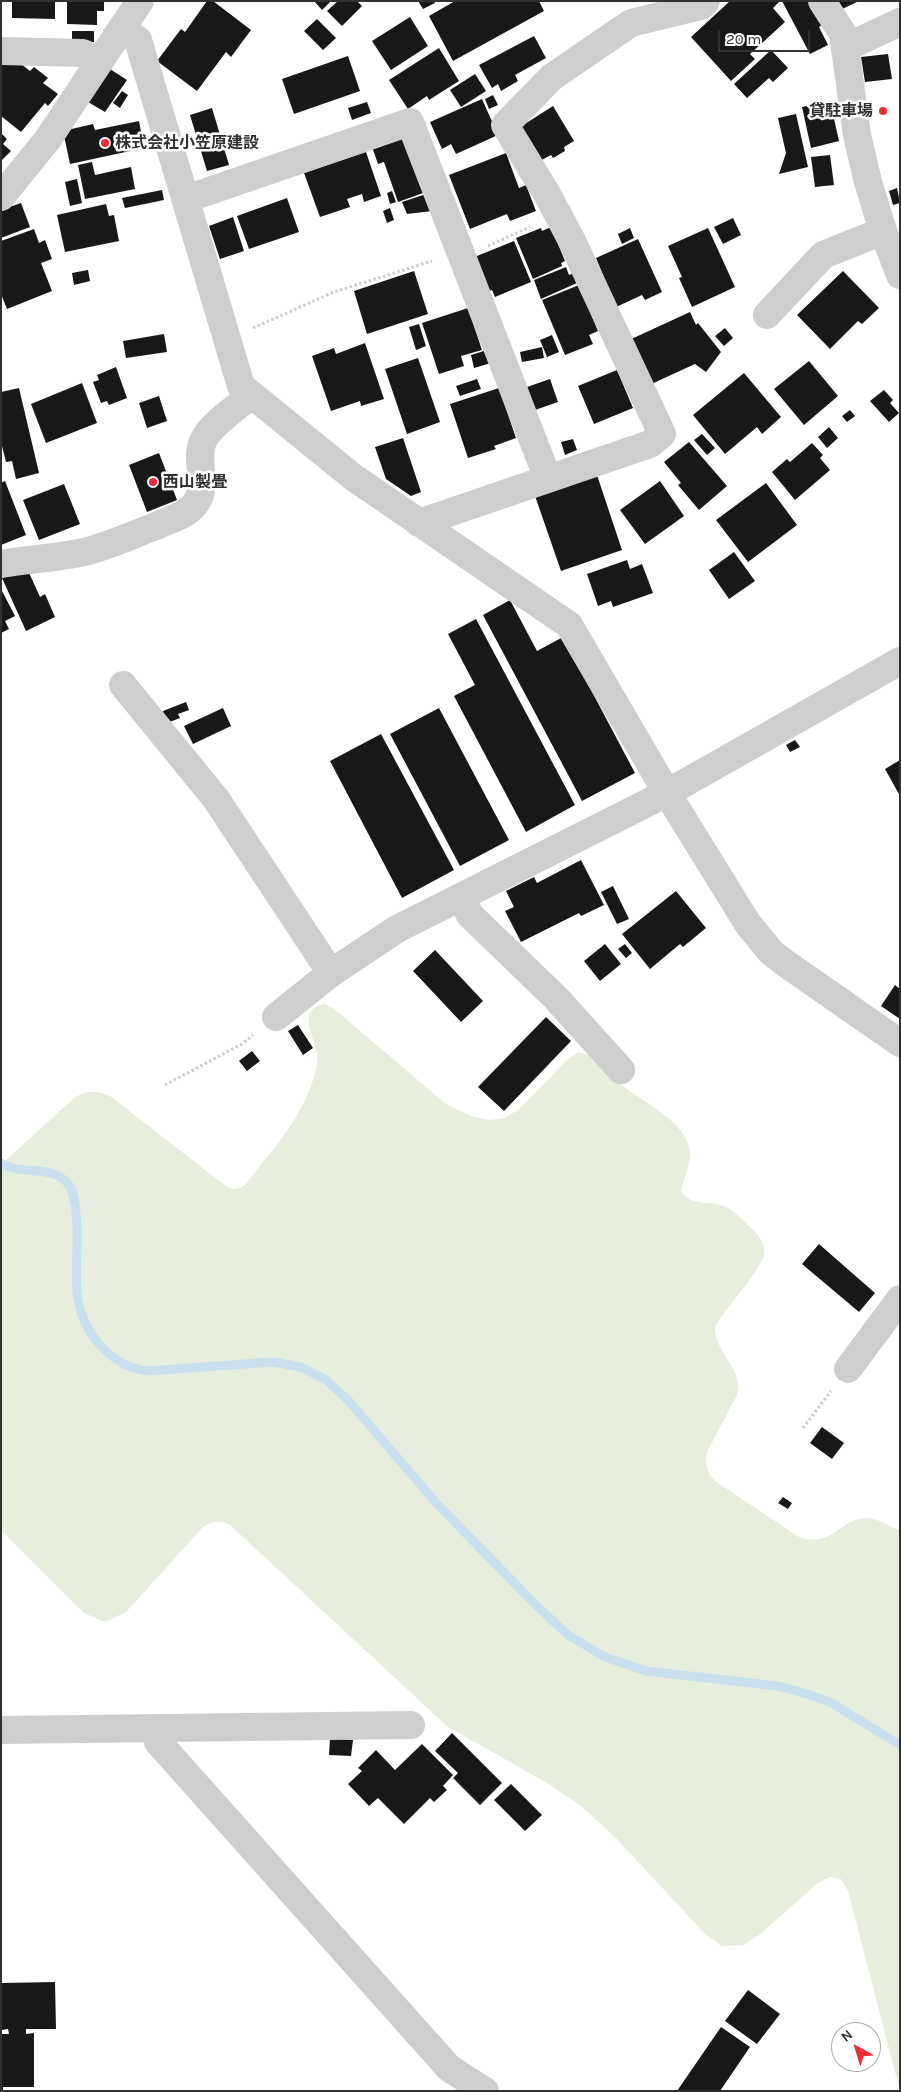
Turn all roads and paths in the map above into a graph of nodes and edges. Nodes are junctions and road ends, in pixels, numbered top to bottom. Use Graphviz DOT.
graph roads {
  1 [pos="140,1"];
  2 [pos="706,1"];
  3 [pos="822,1"];
  4 [pos="900,22"];
  5 [pos="122,29"];
  6 [pos="845,48"];
  7 [pos="1,51"];
  8 [pos="98,63"];
  9 [pos="1,197"];
  10 [pos="186,199"];
  11 [pos="558,214"];
  12 [pos="882,230"];
  13 [pos="461,254"];
  14 [pos="900,275"];
  15 [pos="767,315"];
  16 [pos="228,340"];
  17 [pos="252,394"];
  18 [pos="548,479"];
  19 [pos="420,523"];
  20 [pos="1,564"];
  21 [pos="900,661"];
  22 [pos="124,685"];
  23 [pos="667,793"];
  24 [pos="461,897"];
  25 [pos="331,973"];
  26 [pos="276,1017"];
  27 [pos="900,1042"];
  28 [pos="621,1070"];
  29 [pos="165,1085"];
  30 [pos="900,1299"];
  31 [pos="848,1369"];
  32 [pos="803,1428"];
  33 [pos="411,1725"];
  34 [pos="158,1728"];
  35 [pos="1,1730"];
  36 [pos="485,2091"];
  1 -- 5 [label="street"];
  2 -- 11 [label="street"];
  3 -- 6 [label="street"];
  4 -- 6 [label="street"];
  5 -- 8 [label="street"];
  5 -- 10 [label="street"];
  6 -- 12 [label="street"];
  7 -- 8 [label="street"];
  8 -- 9 [label="street"];
  10 -- 13 [label="street"];
  10 -- 16 [label="street"];
  11 -- 13 [label="path"];
  11 -- 18 [label="street"];
  12 -- 14 [label="street"];
  12 -- 15 [label="street"];
  13 -- 16 [label="path"];
  13 -- 18 [label="street"];
  16 -- 17 [label="street"];
  17 -- 19 [label="street"];
  17 -- 20 [label="street"];
  18 -- 19 [label="street"];
  19 -- 23 [label="street"];
  21 -- 23 [label="street"];
  22 -- 25 [label="street"];
  23 -- 24 [label="street"];
  23 -- 27 [label="street"];
  24 -- 25 [label="street"];
  24 -- 28 [label="street"];
  25 -- 26 [label="street"];
  26 -- 29 [label="path"];
  30 -- 31 [label="street"];
  31 -- 32 [label="path"];
  33 -- 34 [label="street"];
  34 -- 35 [label="street"];
  34 -- 36 [label="street"];
}
